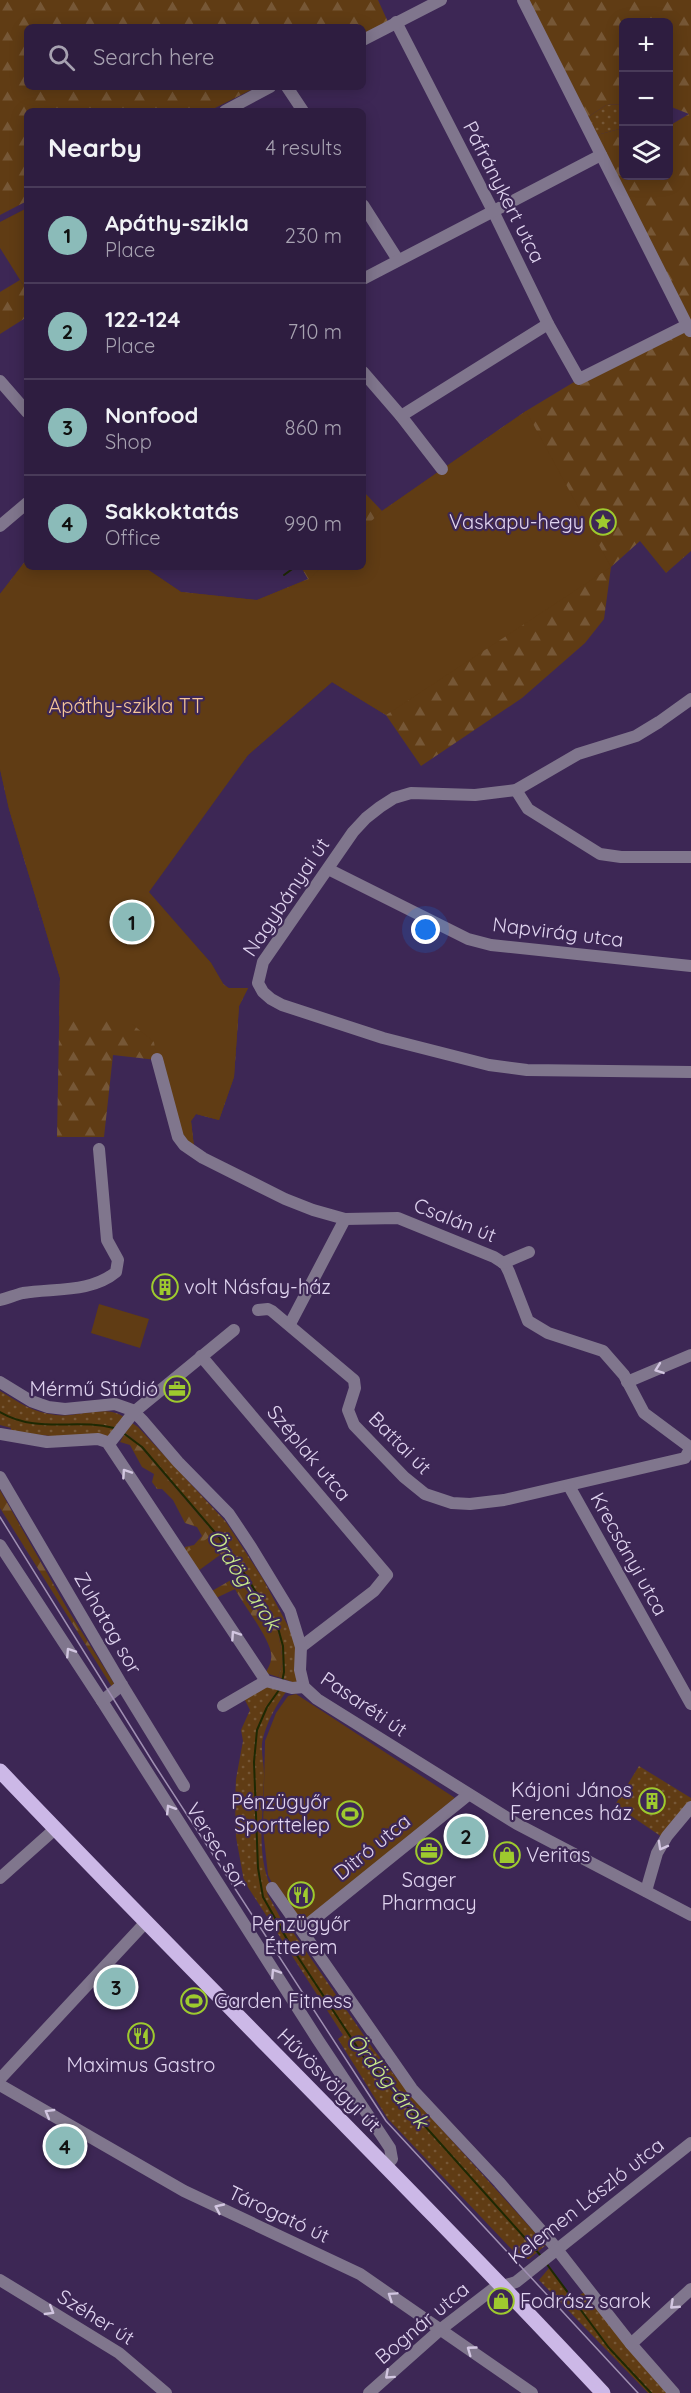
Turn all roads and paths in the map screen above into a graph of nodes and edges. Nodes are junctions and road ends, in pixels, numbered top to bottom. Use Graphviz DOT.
graph roads {
  1 [pos="441,0"];
  2 [pos="523,0"];
  3 [pos="396,22"];
  4 [pos="366,38"];
  5 [pos="264,90"];
  6 [pos="289,90"];
  7 [pos="231,108"];
  8 [pos="301,108"];
  9 [pos="601,155"];
  10 [pos="366,210"];
  11 [pos="493,211"];
  12 [pos="398,260"];
  13 [pos="366,277"];
  14 [pos="548,324"];
  15 [pos="689,329"];
  16 [pos="366,375"];
  17 [pos="0,381"];
  18 [pos="24,409"];
  19 [pos="401,416"];
  20 [pos="441,469"];
  21 [pos="21,511"];
  22 [pos="0,526"];
  23 [pos="691,699"];
  24 [pos="516,790"];
  25 [pos="691,857"];
  26 [pos="328,869"];
  27 [pos="691,966"];
  28 [pos="157,1059"];
  29 [pos="691,1072"];
  30 [pos="99,1149"];
  31 [pos="345,1219"];
  32 [pos="529,1252"];
  33 [pos="503,1263"];
  34 [pos="0,1300"];
  35 [pos="258,1310"];
  36 [pos="290,1324"];
  37 [pos="234,1330"];
  38 [pos="691,1355"];
  39 [pos="201,1356"];
  40 [pos="0,1382"];
  41 [pos="627,1382"];
  42 [pos="131,1417"];
  43 [pos="0,1434"];
  44 [pos="112,1441"];
  45 [pos="691,1448"];
  46 [pos="0,1477"];
  47 [pos="569,1486"];
  48 [pos="0,1545"];
  49 [pos="301,1647"];
  50 [pos="267,1681"];
  51 [pos="122,1685"];
  52 [pos="298,1687"];
  53 [pos="102,1701"];
  54 [pos="691,1704"];
  55 [pos="224,1706"];
  56 [pos="0,1771"];
  57 [pos="184,1786"];
  58 [pos="468,1795"];
  59 [pos="691,1807"];
  60 [pos="55,1829"];
  61 [pos="0,1878"];
  62 [pos="272,1888"];
  63 [pos="646,1891"];
  64 [pos="691,1915"];
  65 [pos="145,1923"];
  66 [pos="302,1929"];
  67 [pos="0,2079"];
  68 [pos="0,2085"];
  69 [pos="691,2143"];
  70 [pos="385,2167"];
  71 [pos="555,2250"];
  72 [pos="0,2280"];
  73 [pos="502,2285"];
  74 [pos="691,2289"];
  75 [pos="441,2329"];
  76 [pos="631,2344"];
  77 [pos="166,2393"];
  78 [pos="369,2393"];
  79 [pos="532,2393"];
  80 [pos="603,2393"];
  81 [pos="674,2393"];
  1 -- 3 [label="street"];
  2 -- 9 [label="street"];
  3 -- 4 [label="street"];
  3 -- 11 [label="street, Páfránykert utca"];
  5 -- 7 [label="street"];
  6 -- 8 [label="street"];
  9 -- 11 [label="street"];
  9 -- 15 [label="street"];
  10 -- 12 [label="street"];
  11 -- 12 [label="street"];
  11 -- 14 [label="street, Páfránykert utca"];
  12 -- 13 [label="street"];
  14 -- 15 [label="street, Páfránykert utca"];
  14 -- 19 [label="street"];
  16 -- 19 [label="street"];
  17 -- 18 [label="street"];
  19 -- 20 [label="street"];
  21 -- 22 [label="street"];
  23 -- 24 [label="street, Nagybányai út"];
  24 -- 25 [label="street"];
  24 -- 26 [label="street, Nagybányai út"];
  26 -- 27 [label="street, Napvirág utca"];
  26 -- 29 [label="street, Nagybányai út"];
  28 -- 31 [label="street, Csalán út"];
  30 -- 34 [label="street"];
  31 -- 33 [label="street, Csalán út"];
  31 -- 36 [label="street"];
  32 -- 33 [label="street"];
  33 -- 41 [label="street, Csalán út"];
  35 -- 36 [label="street"];
  36 -- 47 [label="street, Battai út"];
  37 -- 39 [label="street"];
  38 -- 41 [label="street, one-way"];
  39 -- 42 [label="street"];
  39 -- 49 [label="street, Széplak utca"];
  40 -- 42 [label="street"];
  41 -- 45 [label="street, Csalán út"];
  42 -- 44 [label="street"];
  42 -- 49 [label="street, Pasaréti út"];
  43 -- 44 [label="street"];
  50 -- 44 [label="street, one-way"];
  45 -- 47 [label="street, Battai út"];
  46 -- 51 [label="street, Zuhatag sor"];
  47 -- 54 [label="street, Krecsányi utca"];
  53 -- 48 [label="street, Versec sor, one-way"];
  49 -- 52 [label="street, Pasaréti út"];
  50 -- 52 [label="street"];
  50 -- 55 [label="street"];
  51 -- 53 [label="street"];
  51 -- 57 [label="street, Zuhatag sor"];
  52 -- 58 [label="street, Pasaréti út"];
  70 -- 53 [label="street, Versec sor, one-way"];
  56 -- 60 [label="main road, Hűvösvölgyi út"];
  58 -- 63 [label="street, Pasaréti út"];
  58 -- 66 [label="street, Ditró utca"];
  59 -- 63 [label="street, one-way"];
  60 -- 61 [label="street"];
  60 -- 65 [label="main road, Hűvösvölgyi út"];
  62 -- 66 [label="street"];
  63 -- 64 [label="street, Pasaréti út"];
  65 -- 67 [label="street"];
  65 -- 70 [label="main road, Hűvösvölgyi út"];
  66 -- 71 [label="street"];
  75 -- 68 [label="street, Tárogató út, one-way"];
  69 -- 71 [label="street, Kelemen László utca"];
  70 -- 73 [label="main road, Hűvösvölgyi út"];
  71 -- 73 [label="street, Kelemen László utca"];
  71 -- 76 [label="street"];
  72 -- 77 [label="street, Széher út, one-way"];
  73 -- 75 [label="street, Bognár utca"];
  73 -- 80 [label="main road, Hűvösvölgyi út"];
  74 -- 76 [label="street, one-way"];
  75 -- 78 [label="street, Bognár utca, one-way"];
  79 -- 75 [label="street, Tárogató út, one-way"];
  76 -- 81 [label="street"];
}
